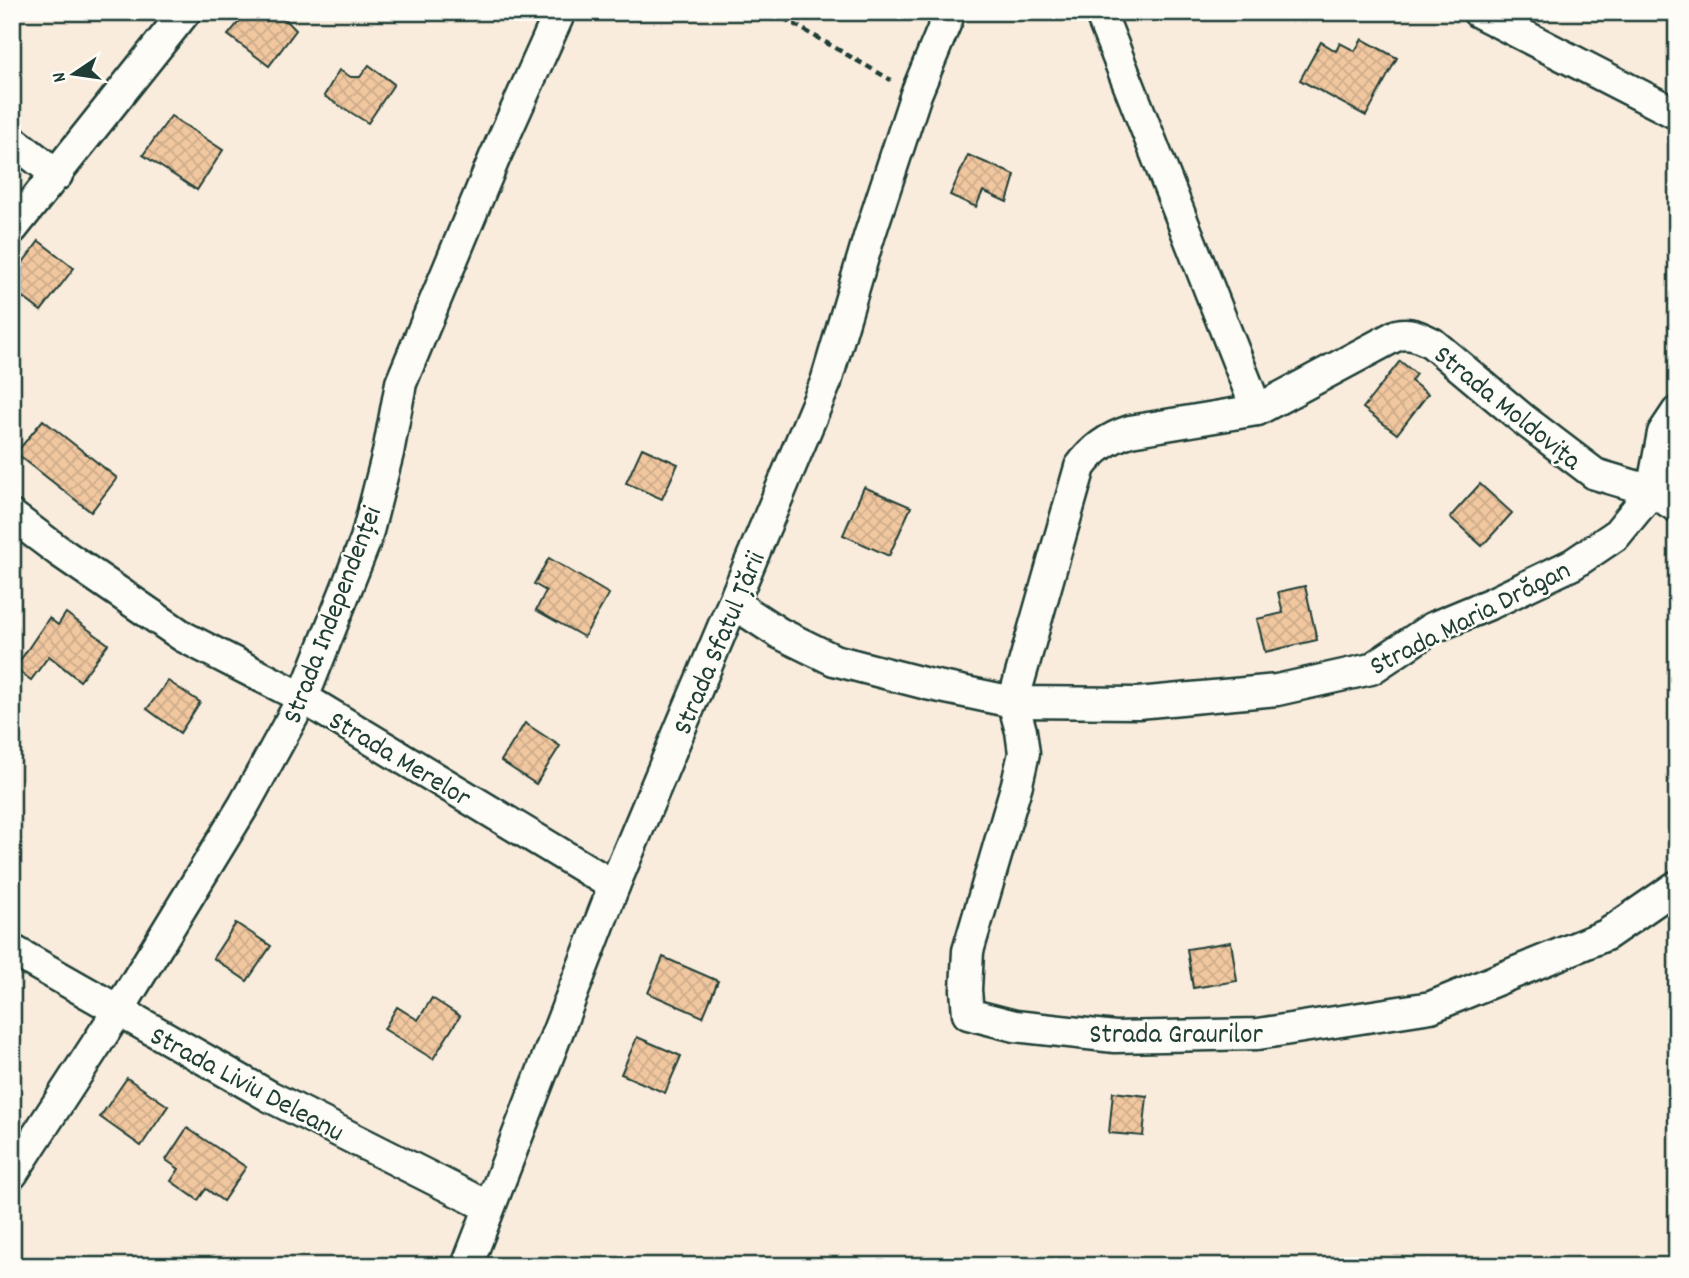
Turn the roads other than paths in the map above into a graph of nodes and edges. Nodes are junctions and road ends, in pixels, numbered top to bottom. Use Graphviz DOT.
graph roads {
  1 [pos="185,12"];
  2 [pos="560,12"];
  3 [pos="950,12"];
  4 [pos="1101,12"];
  5 [pos="1478,12"];
  6 [pos="1677,114"];
  7 [pos="12,140"];
  8 [pos="57,175"];
  9 [pos="12,229"];
  10 [pos="1257,410"];
  11 [pos="1677,412"];
  12 [pos="1651,491"];
  13 [pos="1677,507"];
  14 [pos="12,516"];
  15 [pos="733,603"];
  16 [pos="303,698"];
  17 [pos="1013,702"];
  18 [pos="614,886"];
  19 [pos="1677,886"];
  20 [pos="12,950"];
  21 [pos="118,1011"];
  22 [pos="12,1174"];
  23 [pos="489,1207"];
  24 [pos="467,1266"];
  1 -- 8 [label="street"];
  2 -- 16 [label="street, Strada Independenței"];
  3 -- 15 [label="street, Strada Sfatul Țării"];
  4 -- 10 [label="street"];
  5 -- 6 [label="street"];
  7 -- 8 [label="street"];
  8 -- 9 [label="street"];
  10 -- 12 [label="street, Strada Moldovița"];
  10 -- 17 [label="street, Strada Moldovița"];
  11 -- 12 [label="street, Strada Maria Drăgan"];
  12 -- 13 [label="street"];
  12 -- 17 [label="street, Strada Maria Drăgan"];
  14 -- 16 [label="street, Strada Merelor"];
  15 -- 17 [label="street, Strada Maria Drăgan"];
  15 -- 18 [label="street, Strada Sfatul Țării"];
  16 -- 18 [label="street, Strada Merelor"];
  16 -- 21 [label="street, Strada Independenței"];
  17 -- 19 [label="street, Strada Graurilor"];
  18 -- 23 [label="street, Strada Sfatul Țării"];
  20 -- 21 [label="street, Strada Liviu Deleanu"];
  21 -- 22 [label="street, Strada Independenței"];
  21 -- 23 [label="street, Strada Liviu Deleanu"];
  23 -- 24 [label="street, Strada Sfatul Țării"];
}
